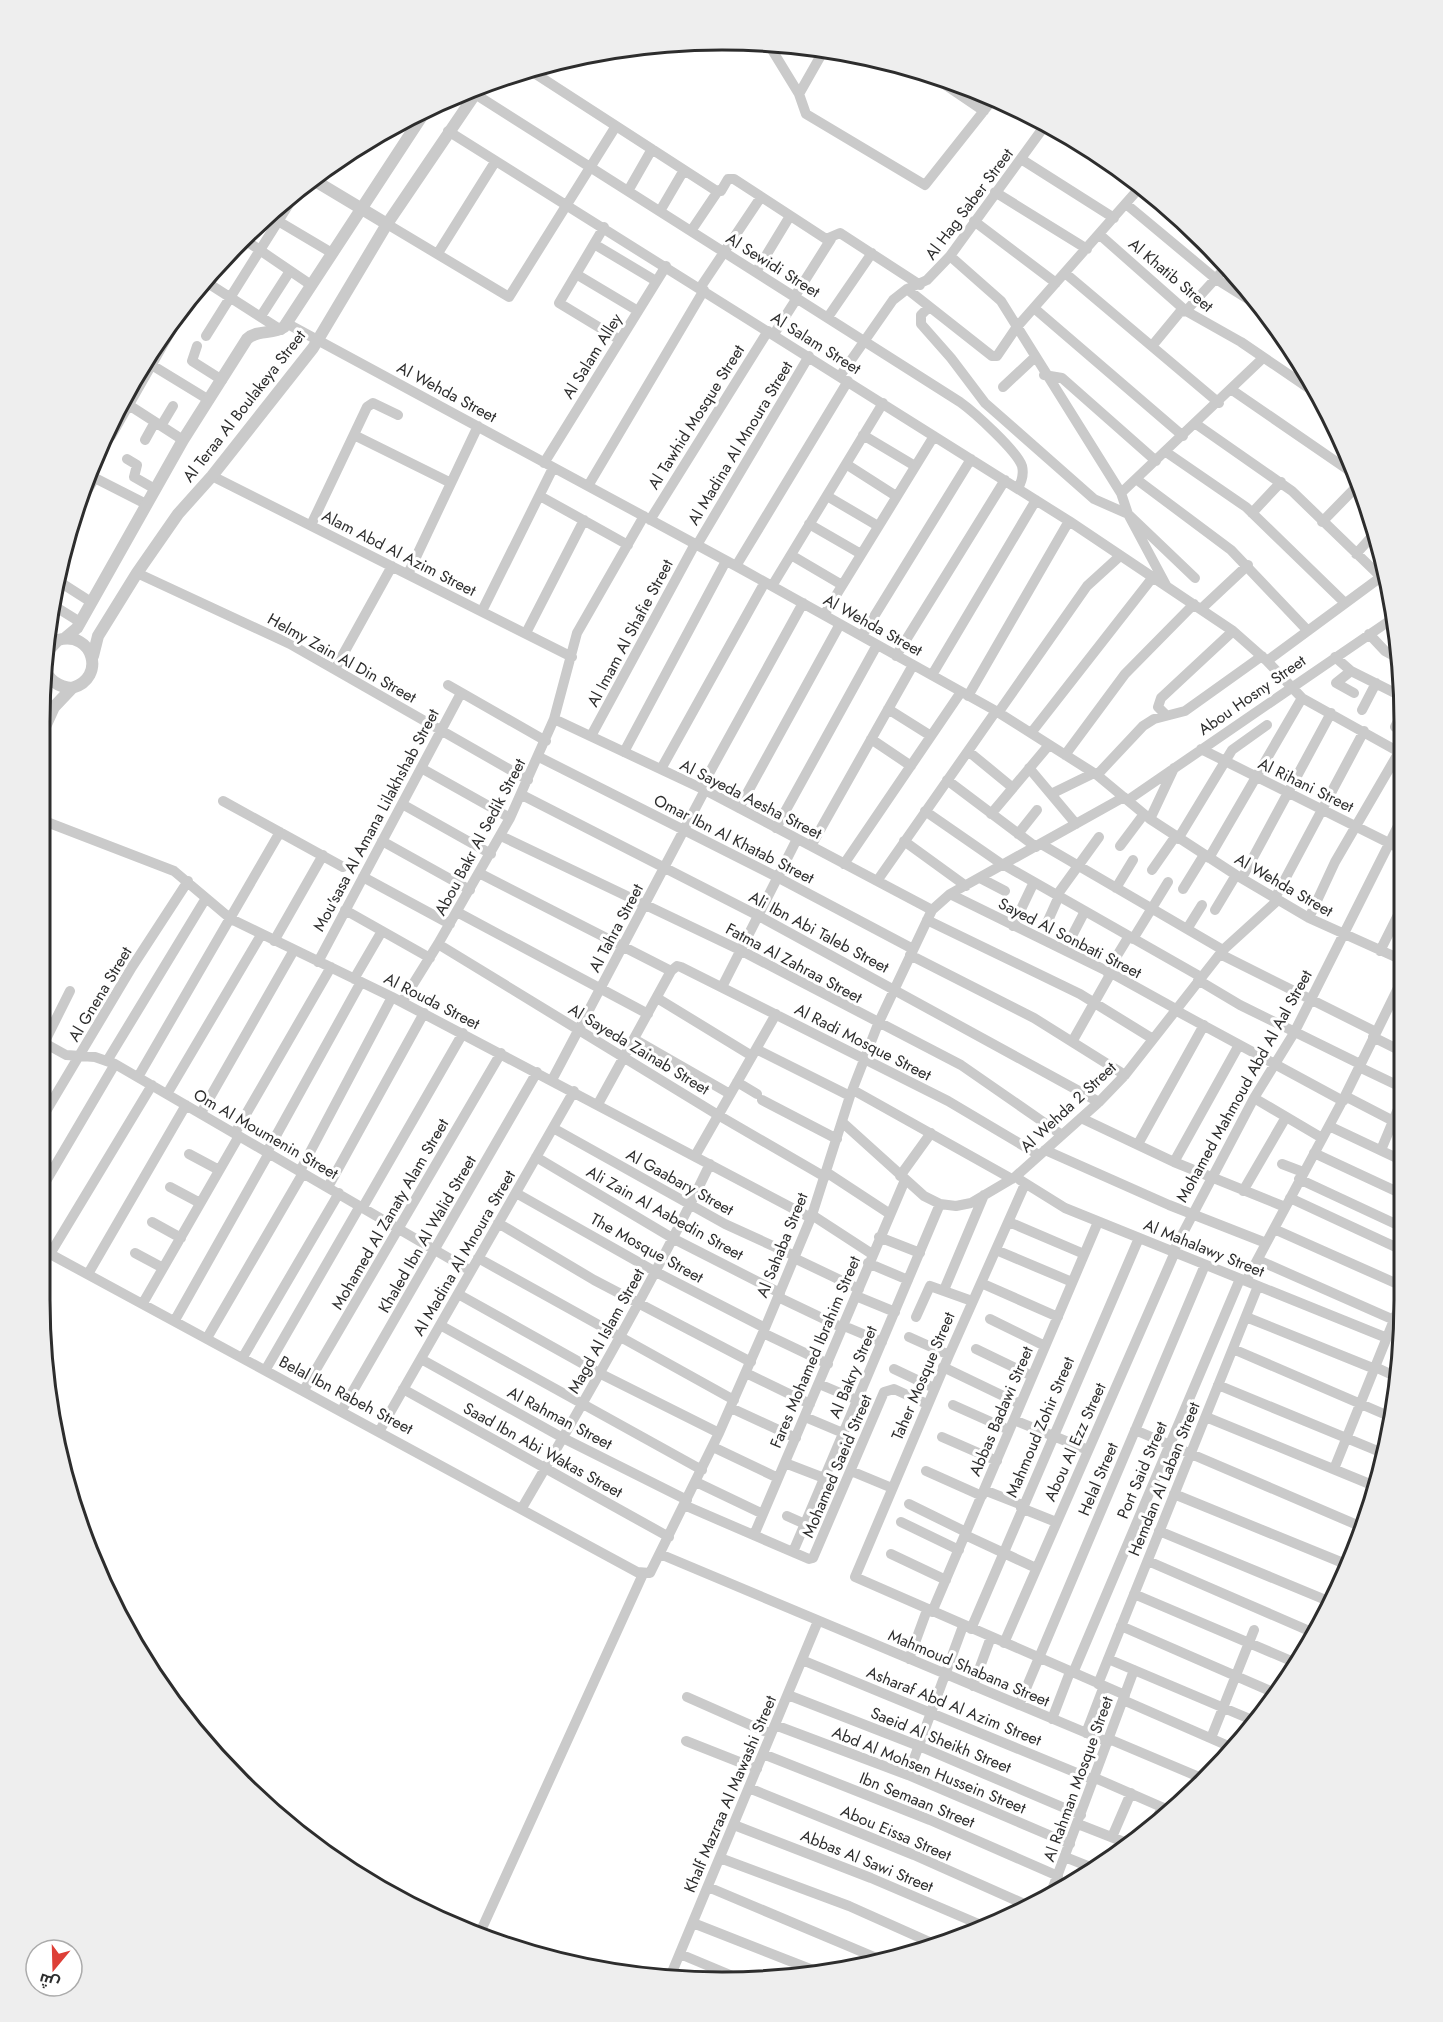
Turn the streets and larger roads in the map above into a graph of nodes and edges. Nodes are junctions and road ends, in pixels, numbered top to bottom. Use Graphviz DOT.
graph roads {
  1 [pos="773,52"];
  2 [pos="820,57"];
  3 [pos="538,75"];
  4 [pos="954,91"];
  5 [pos="485,93"];
  6 [pos="799,94"];
  7 [pos="473,98"];
  8 [pos="988,105"];
  9 [pos="984,111"];
  10 [pos="417,123"];
  11 [pos="616,126"];
  12 [pos="448,131"];
  13 [pos="1042,131"];
  14 [pos="652,149"];
  15 [pos="1021,159"];
  16 [pos="495,162"];
  17 [pos="591,167"];
  18 [pos="684,170"];
  19 [pos="319,183"];
  20 [pos="628,191"];
  21 [pos="718,191"];
  22 [pos="995,192"];
  23 [pos="1138,194"];
  24 [pos="761,197"];
  25 [pos="1126,204"];
  26 [pos="567,206"];
  27 [pos="360,207"];
  28 [pos="285,210"];
  29 [pos="660,211"];
  30 [pos="790,216"];
  31 [pos="1114,218"];
  32 [pos="278,221"];
  33 [pos="974,221"];
  34 [pos="387,224"];
  35 [pos="604,227"];
  36 [pos="691,231"];
  37 [pos="1100,235"];
  38 [pos="831,239"];
  39 [pos="249,243"];
  40 [pos="594,244"];
  41 [pos="1087,249"];
  42 [pos="259,250"];
  43 [pos="724,252"];
  44 [pos="332,253"];
  45 [pos="438,253"];
  46 [pos="872,254"];
  47 [pos="950,256"];
  48 [pos="666,266"];
  49 [pos="290,271"];
  50 [pos="756,272"];
  51 [pos="1222,272"];
  52 [pos="1065,273"];
  53 [pos="576,274"];
  54 [pos="1216,279"];
  55 [pos="656,281"];
  56 [pos="1056,283"];
  57 [pos="210,285"];
  58 [pos="311,285"];
  59 [pos="921,285"];
  60 [pos="702,289"];
  61 [pos="907,289"];
  62 [pos="1240,294"];
  63 [pos="229,296"];
  64 [pos="796,297"];
  65 [pos="928,307"];
  66 [pos="1034,308"];
  67 [pos="638,311"];
  68 [pos="1186,311"];
  69 [pos="261,316"];
  70 [pos="828,317"];
  71 [pos="284,326"];
  72 [pos="1016,328"];
  73 [pos="771,333"];
  74 [pos="206,336"];
  75 [pos="317,340"];
  76 [pos="620,340"];
  77 [pos="864,340"];
  78 [pos="197,346"];
  79 [pos="1152,346"];
  80 [pos="809,356"];
  81 [pos="1034,358"];
  82 [pos="1263,358"];
  83 [pos="151,368"];
  84 [pos="1044,375"];
  85 [pos="844,379"];
  86 [pos="222,380"];
  87 [pos="1301,383"];
  88 [pos="1003,387"];
  89 [pos="1232,390"];
  90 [pos="209,400"];
  91 [pos="883,403"];
  92 [pos="985,403"];
  93 [pos="1219,403"];
  94 [pos="129,405"];
  95 [pos="173,406"];
  96 [pos="974,413"];
  97 [pos="398,415"];
  98 [pos="158,424"];
  99 [pos="1196,424"];
  100 [pos="478,426"];
  101 [pos="354,435"];
  102 [pos="863,435"];
  103 [pos="934,435"];
  104 [pos="1183,436"];
  105 [pos="145,440"];
  106 [pos="183,440"];
  107 [pos="1166,452"];
  108 [pos="127,459"];
  109 [pos="971,459"];
  110 [pos="1156,461"];
  111 [pos="846,464"];
  112 [pos="549,465"];
  113 [pos="915,466"];
  114 [pos="1343,466"];
  115 [pos="212,476"];
  116 [pos="95,479"];
  117 [pos="1136,479"];
  118 [pos="1005,480"];
  119 [pos="1281,482"];
  120 [pos="451,483"];
  121 [pos="588,486"];
  122 [pos="1018,488"];
  123 [pos="154,489"];
  124 [pos="1352,491"];
  125 [pos="1120,493"];
  126 [pos="540,496"];
  127 [pos="826,496"];
  128 [pos="896,496"];
  129 [pos="1036,500"];
  130 [pos="146,504"];
  131 [pos="1252,513"];
  132 [pos="1128,514"];
  133 [pos="647,518"];
  134 [pos="584,520"];
  135 [pos="1069,521"];
  136 [pos="1322,522"];
  137 [pos="809,524"];
  138 [pos="311,525"];
  139 [pos="878,526"];
  140 [pos="1368,540"];
  141 [pos="628,544"];
  142 [pos="696,544"];
  143 [pos="861,554"];
  144 [pos="1356,554"];
  145 [pos="791,555"];
  146 [pos="1120,556"];
  147 [pos="731,563"];
  148 [pos="1248,565"];
  149 [pos="392,566"];
  150 [pos="1376,571"];
  151 [pos="137,573"];
  152 [pos="408,574"];
  153 [pos="1153,577"];
  154 [pos="1196,578"];
  155 [pos="1378,579"];
  156 [pos="63,584"];
  157 [pos="768,584"];
  158 [pos="842,585"];
  159 [pos="1166,585"];
  160 [pos="92,602"];
  161 [pos="802,603"];
  162 [pos="1346,603"];
  163 [pos="1197,607"];
  164 [pos="59,609"];
  165 [pos="482,611"];
  166 [pos="824,615"];
  167 [pos="80,622"];
  168 [pos="1386,623"];
  169 [pos="840,624"];
  170 [pos="1233,631"];
  171 [pos="1308,631"];
  172 [pos="526,633"];
  173 [pos="1370,634"];
  174 [pos="862,636"];
  175 [pos="65,638"];
  176 [pos="54,643"];
  177 [pos="877,645"];
  178 [pos="1390,654"];
  179 [pos="93,656"];
  180 [pos="896,656"];
  181 [pos="572,657"];
  182 [pos="1335,657"];
  183 [pos="1264,658"];
  184 [pos="913,665"];
  185 [pos="335,669"];
  186 [pos="1351,671"];
  187 [pos="932,675"];
  188 [pos="51,679"];
  189 [pos="1376,683"];
  190 [pos="448,685"];
  191 [pos="1292,686"];
  192 [pos="72,688"];
  193 [pos="1393,692"];
  194 [pos="461,693"];
  195 [pos="1354,693"];
  196 [pos="964,694"];
  197 [pos="1302,698"];
  198 [pos="888,709"];
  199 [pos="1362,710"];
  200 [pos="997,712"];
  201 [pos="1331,713"];
  202 [pos="50,715"];
  203 [pos="1166,715"];
  204 [pos="554,719"];
  205 [pos="1267,725"];
  206 [pos="441,730"];
  207 [pos="1364,731"];
  208 [pos="1031,734"];
  209 [pos="591,736"];
  210 [pos="931,736"];
  211 [pos="872,739"];
  212 [pos="546,741"];
  213 [pos="1048,745"];
  214 [pos="1201,749"];
  215 [pos="1394,749"];
  216 [pos="624,752"];
  217 [pos="968,752"];
  218 [pos="1065,755"];
  219 [pos="539,757"];
  220 [pos="1394,760"];
  221 [pos="1224,762"];
  222 [pos="911,766"];
  223 [pos="421,768"];
  224 [pos="1029,768"];
  225 [pos="1174,768"];
  226 [pos="661,770"];
  227 [pos="1096,774"];
  228 [pos="1256,777"];
  229 [pos="528,780"];
  230 [pos="947,780"];
  231 [pos="1013,788"];
  232 [pos="703,789"];
  233 [pos="1140,791"];
  234 [pos="1288,793"];
  235 [pos="1051,794"];
  236 [pos="522,795"];
  237 [pos="1126,798"];
  238 [pos="223,801"];
  239 [pos="1159,801"];
  240 [pos="402,804"];
  241 [pos="739,808"];
  242 [pos="1037,810"];
  243 [pos="1322,810"];
  244 [pos="925,811"];
  245 [pos="991,814"];
  246 [pos="1147,817"];
  247 [pos="510,818"];
  248 [pos="50,823"];
  249 [pos="1076,824"];
  250 [pos="1355,826"];
  251 [pos="776,828"];
  252 [pos="685,831"];
  253 [pos="280,832"];
  254 [pos="1018,834"];
  255 [pos="1394,834"];
  256 [pos="501,836"];
  257 [pos="1099,837"];
  258 [pos="1177,838"];
  259 [pos="797,839"];
  260 [pos="382,841"];
  261 [pos="904,841"];
  262 [pos="1389,843"];
  263 [pos="1394,845"];
  264 [pos="811,846"];
  265 [pos="1038,846"];
  266 [pos="1120,846"];
  267 [pos="491,854"];
  268 [pos="323,855"];
  269 [pos="1206,856"];
  270 [pos="1133,860"];
  271 [pos="844,864"];
  272 [pos="1004,865"];
  273 [pos="1078,866"];
  274 [pos="343,867"];
  275 [pos="665,868"];
  276 [pos="1152,870"];
  277 [pos="479,873"];
  278 [pos="363,877"];
  279 [pos="777,877"];
  280 [pos="1239,877"];
  281 [pos="980,878"];
  282 [pos="188,881"];
  283 [pos="877,881"];
  284 [pos="1034,882"];
  285 [pos="1168,882"];
  286 [pos="966,886"];
  287 [pos="1116,888"];
  288 [pos="1183,889"];
  289 [pos="470,890"];
  290 [pos="1005,891"];
  291 [pos="950,894"];
  292 [pos="1058,896"];
  293 [pos="206,898"];
  294 [pos="1276,899"];
  295 [pos="646,905"];
  296 [pos="1202,905"];
  297 [pos="1152,908"];
  298 [pos="345,910"];
  299 [pos="1215,910"];
  300 [pos="1085,911"];
  301 [pos="457,912"];
  302 [pos="757,915"];
  303 [pos="929,915"];
  304 [pos="1309,918"];
  305 [pos="231,919"];
  306 [pos="1394,923"];
  307 [pos="450,924"];
  308 [pos="1046,925"];
  309 [pos="1013,926"];
  310 [pos="1187,929"];
  311 [pos="382,931"];
  312 [pos="1073,934"];
  313 [pos="261,935"];
  314 [pos="1343,935"];
  315 [pos="1131,938"];
  316 [pos="274,941"];
  317 [pos="438,944"];
  318 [pos="623,947"];
  319 [pos="294,950"];
  320 [pos="740,950"];
  321 [pos="1380,951"];
  322 [pos="912,952"];
  323 [pos="1222,952"];
  324 [pos="1394,957"];
  325 [pos="430,958"];
  326 [pos="318,962"];
  327 [pos="331,968"];
  328 [pos="671,971"];
  329 [pos="1109,972"];
  330 [pos="1199,979"];
  331 [pos="358,981"];
  332 [pos="722,987"];
  333 [pos="894,988"];
  334 [pos="601,989"];
  335 [pos="70,991"];
  336 [pos="1394,996"];
  337 [pos="657,998"];
  338 [pos="397,999"];
  339 [pos="1310,999"];
  340 [pos="1094,1002"];
  341 [pos="1176,1010"];
  342 [pos="424,1013"];
  343 [pos="648,1014"];
  344 [pos="776,1014"];
  345 [pos="878,1024"];
  346 [pos="1204,1025"];
  347 [pos="50,1028"];
  348 [pos="579,1030"];
  349 [pos="462,1033"];
  350 [pos="1294,1033"];
  351 [pos="1374,1035"];
  352 [pos="634,1039"];
  353 [pos="1153,1039"];
  354 [pos="1072,1042"];
  355 [pos="1239,1045"];
  356 [pos="1394,1047"];
  357 [pos="50,1048"];
  358 [pos="754,1052"];
  359 [pos="501,1053"];
  360 [pos="80,1057"];
  361 [pos="624,1057"];
  362 [pos="864,1059"];
  363 [pos="111,1062"];
  364 [pos="1275,1064"];
  365 [pos="1359,1066"];
  366 [pos="537,1072"];
  367 [pos="1125,1075"];
  368 [pos="138,1077"];
  369 [pos="552,1080"];
  370 [pos="737,1082"];
  371 [pos="1394,1084"];
  372 [pos="152,1085"];
  373 [pos="574,1091"];
  374 [pos="852,1093"];
  375 [pos="167,1094"];
  376 [pos="730,1094"];
  377 [pos="1254,1098"];
  378 [pos="1344,1098"];
  379 [pos="1099,1102"];
  380 [pos="598,1104"];
  381 [pos="50,1105"];
  382 [pos="186,1105"];
  383 [pos="201,1113"];
  384 [pos="718,1115"];
  385 [pos="1286,1117"];
  386 [pos="1081,1118"];
  387 [pos="842,1122"];
  388 [pos="1394,1122"];
  389 [pos="1329,1126"];
  390 [pos="553,1128"];
  391 [pos="1394,1128"];
  392 [pos="931,1133"];
  393 [pos="237,1135"];
  394 [pos="1062,1135"];
  395 [pos="1322,1138"];
  396 [pos="837,1139"];
  397 [pos="1138,1144"];
  398 [pos="1381,1150"];
  399 [pos="1042,1152"];
  400 [pos="268,1153"];
  401 [pos="1314,1153"];
  402 [pos="189,1154"];
  403 [pos="695,1156"];
  404 [pos="1394,1156"];
  405 [pos="536,1157"];
  406 [pos="1174,1162"];
  407 [pos="710,1164"];
  408 [pos="1282,1164"];
  409 [pos="219,1170"];
  410 [pos="50,1172"];
  411 [pos="302,1172"];
  412 [pos="826,1174"];
  413 [pos="1301,1176"];
  414 [pos="903,1178"];
  415 [pos="1014,1178"];
  416 [pos="1211,1178"];
  417 [pos="1025,1184"];
  418 [pos="170,1186"];
  419 [pos="328,1187"];
  420 [pos="1394,1190"];
  421 [pos="1243,1191"];
  422 [pos="339,1193"];
  423 [pos="516,1193"];
  424 [pos="985,1195"];
  425 [pos="200,1203"];
  426 [pos="1287,1203"];
  427 [pos="940,1204"];
  428 [pos="690,1205"];
  429 [pos="362,1207"];
  430 [pos="890,1214"];
  431 [pos="1191,1214"];
  432 [pos="811,1217"];
  433 [pos="152,1222"];
  434 [pos="1009,1222"];
  435 [pos="1098,1222"];
  436 [pos="498,1223"];
  437 [pos="1394,1223"];
  438 [pos="399,1228"];
  439 [pos="1274,1229"];
  440 [pos="879,1237"];
  441 [pos="181,1238"];
  442 [pos="1139,1238"];
  443 [pos="674,1239"];
  444 [pos="1266,1243"];
  445 [pos="1394,1247"];
  446 [pos="435,1250"];
  447 [pos="996,1250"];
  448 [pos="1174,1252"];
  449 [pos="135,1253"];
  450 [pos="920,1253"];
  451 [pos="50,1254"];
  452 [pos="1084,1254"];
  453 [pos="795,1257"];
  454 [pos="478,1258"];
  455 [pos="870,1259"];
  456 [pos="1258,1260"];
  457 [pos="1205,1265"];
  458 [pos="163,1268"];
  459 [pos="471,1271"];
  460 [pos="656,1272"];
  461 [pos="88,1274"];
  462 [pos="908,1280"];
  463 [pos="1243,1280"];
  464 [pos="1072,1282"];
  465 [pos="1394,1282"];
  466 [pos="981,1283"];
  467 [pos="1258,1286"];
  468 [pos="944,1290"];
  469 [pos="857,1293"];
  470 [pos="458,1294"];
  471 [pos="779,1295"];
  472 [pos="972,1301"];
  473 [pos="143,1303"];
  474 [pos="639,1304"];
  475 [pos="895,1312"];
  476 [pos="916,1317"];
  477 [pos="1058,1317"];
  478 [pos="1246,1317"];
  479 [pos="990,1319"];
  480 [pos="175,1320"];
  481 [pos="1393,1324"];
  482 [pos="440,1325"];
  483 [pos="843,1327"];
  484 [pos="1391,1329"];
  485 [pos="764,1331"];
  486 [pos="909,1337"];
  487 [pos="207,1338"];
  488 [pos="620,1338"];
  489 [pos="882,1342"];
  490 [pos="1045,1346"];
  491 [pos="976,1349"];
  492 [pos="1233,1349"];
  493 [pos="949,1355"];
  494 [pos="243,1357"];
  495 [pos="421,1359"];
  496 [pos="751,1362"];
  497 [pos="828,1364"];
  498 [pos="943,1367"];
  499 [pos="1375,1368"];
  500 [pos="266,1369"];
  501 [pos="894,1369"];
  502 [pos="746,1373"];
  503 [pos="601,1374"];
  504 [pos="1389,1374"];
  505 [pos="1032,1376"];
  506 [pos="819,1384"];
  507 [pos="1218,1385"];
  508 [pos="934,1388"];
  509 [pos="403,1389"];
  510 [pos="304,1390"];
  511 [pos="857,1400"];
  512 [pos="583,1404"];
  513 [pos="732,1404"];
  514 [pos="810,1404"];
  515 [pos="927,1404"];
  516 [pos="1020,1404"];
  517 [pos="1361,1404"];
  518 [pos="953,1406"];
  519 [pos="342,1410"];
  520 [pos="1384,1414"];
  521 [pos="1206,1417"];
  522 [pos="805,1418"];
  523 [pos="1012,1425"];
  524 [pos="380,1430"];
  525 [pos="1135,1430"];
  526 [pos="719,1433"];
  527 [pos="843,1433"];
  528 [pos="1052,1435"];
  529 [pos="942,1437"];
  530 [pos="563,1438"];
  531 [pos="796,1438"];
  532 [pos="1347,1438"];
  533 [pos="1169,1445"];
  534 [pos="713,1447"];
  535 [pos="1088,1450"];
  536 [pos="1377,1450"];
  537 [pos="1190,1454"];
  538 [pos="996,1461"];
  539 [pos="785,1463"];
  540 [pos="545,1468"];
  541 [pos="1334,1469"];
  542 [pos="702,1470"];
  543 [pos="851,1471"];
  544 [pos="926,1472"];
  545 [pos="824,1478"];
  546 [pos="778,1479"];
  547 [pos="696,1482"];
  548 [pos="1368,1483"];
  549 [pos="892,1488"];
  550 [pos="983,1493"];
  551 [pos="1174,1494"];
  552 [pos="686,1503"];
  553 [pos="909,1504"];
  554 [pos="1022,1507"];
  555 [pos="522,1508"];
  556 [pos="763,1514"];
  557 [pos="787,1516"];
  558 [pos="901,1522"];
  559 [pos="1056,1522"];
  560 [pos="805,1524"];
  561 [pos="1355,1524"];
  562 [pos="1159,1531"];
  563 [pos="966,1533"];
  564 [pos="754,1535"];
  565 [pos="669,1537"];
  566 [pos="959,1550"];
  567 [pos="793,1552"];
  568 [pos="1003,1553"];
  569 [pos="660,1554"];
  570 [pos="891,1554"];
  571 [pos="809,1559"];
  572 [pos="1148,1561"];
  573 [pos="1341,1561"];
  574 [pos="1036,1568"];
  575 [pos="640,1573"];
  576 [pos="946,1580"];
  577 [pos="1134,1594"];
  578 [pos="1324,1599"];
  579 [pos="930,1611"];
  580 [pos="818,1621"];
  581 [pos="1121,1626"];
  582 [pos="967,1627"];
  583 [pos="1254,1630"];
  584 [pos="1306,1630"];
  585 [pos="991,1637"];
  586 [pos="1004,1643"];
  587 [pos="1248,1644"];
  588 [pos="1038,1658"];
  589 [pos="909,1659"];
  590 [pos="1108,1659"];
  591 [pos="802,1660"];
  592 [pos="1288,1660"];
  593 [pos="1134,1670"];
  594 [pos="1071,1672"];
  595 [pos="946,1675"];
  596 [pos="1235,1675"];
  597 [pos="1101,1685"];
  598 [pos="973,1686"];
  599 [pos="1269,1690"];
  600 [pos="788,1695"];
  601 [pos="687,1697"];
  602 [pos="1124,1698"];
  603 [pos="1019,1705"];
  604 [pos="1223,1708"];
  605 [pos="932,1714"];
  606 [pos="1248,1718"];
  607 [pos="1052,1719"];
  608 [pos="773,1729"];
  609 [pos="1086,1733"];
  610 [pos="1211,1738"];
  611 [pos="1109,1740"];
  612 [pos="686,1741"];
  613 [pos="1226,1745"];
  614 [pos="920,1746"];
  615 [pos="763,1754"];
  616 [pos="757,1769"];
  617 [pos="908,1775"];
  618 [pos="1197,1776"];
  619 [pos="1095,1779"];
  620 [pos="749,1788"];
  621 [pos="1131,1793"];
  622 [pos="1162,1807"];
  623 [pos="1080,1820"];
  624 [pos="734,1825"];
  625 [pos="1112,1838"];
  626 [pos="1121,1841"];
  627 [pos="1070,1844"];
  628 [pos="1065,1857"];
  629 [pos="720,1858"];
  630 [pos="1085,1865"];
  631 [pos="1058,1876"];
  632 [pos="1056,1883"];
  633 [pos="708,1887"];
  634 [pos="1020,1902"];
  635 [pos="975,1922"];
  636 [pos="693,1923"];
  637 [pos="482,1928"];
  638 [pos="926,1941"];
  639 [pos="680,1954"];
  640 [pos="871,1956"];
  641 [pos="806,1967"];
  642 [pos="673,1971"];
  643 [pos="723,1972"];
  1 -- 6 [label="street"];
  2 -- 6 [label="street"];
  3 -- 11 [label="street"];
  4 -- 9 [label="street"];
  5 -- 17 [label="street, Al Sewidi Street"];
  6 -- 9 [label="street"];
  7 -- 12 [label="street, Al Teraa Al Boulakeya Street"];
  8 -- 9 [label="street"];
  10 -- 27 [label="street, Al Teraa Al Boulakeya Street"];
  11 -- 14 [label="street"];
  11 -- 17 [label="street"];
  12 -- 16 [label="street, Al Salam Street"];
  12 -- 34 [label="street, Al Teraa Al Boulakeya Street"];
  13 -- 15 [label="street, Al Hag Saber Street"];
  14 -- 18 [label="street"];
  14 -- 20 [label="street"];
  15 -- 22 [label="street, Al Hag Saber Street"];
  15 -- 31 [label="street"];
  16 -- 26 [label="street, Al Salam Street"];
  16 -- 45 [label="street"];
  17 -- 20 [label="street, Al Sewidi Street"];
  17 -- 26 [label="street"];
  18 -- 21 [label="street"];
  18 -- 29 [label="street"];
  19 -- 27 [label="street"];
  20 -- 29 [label="street, Al Sewidi Street"];
  21 -- 24 [label="street"];
  21 -- 36 [label="street"];
  22 -- 33 [label="street, Al Hag Saber Street"];
  22 -- 41 [label="street"];
  23 -- 25 [label="street"];
  24 -- 30 [label="street"];
  24 -- 43 [label="street"];
  25 -- 31 [label="street"];
  25 -- 54 [label="street"];
  26 -- 35 [label="street, Al Salam Street"];
  26 -- 45 [label="street"];
  27 -- 34 [label="street"];
  27 -- 44 [label="street, Al Teraa Al Boulakeya Street"];
  28 -- 32 [label="street"];
  29 -- 36 [label="street, Al Sewidi Street"];
  30 -- 38 [label="street"];
  30 -- 50 [label="street"];
  31 -- 37 [label="street"];
  32 -- 42 [label="street"];
  32 -- 44 [label="street"];
  33 -- 47 [label="street, Al Hag Saber Street"];
  33 -- 56 [label="street"];
  34 -- 45 [label="street"];
  34 -- 75 [label="street, Al Teraa Al Boulakeya Street"];
  35 -- 40 [label="street"];
  35 -- 48 [label="street, Al Salam Street"];
  36 -- 43 [label="street, Al Sewidi Street"];
  37 -- 41 [label="street"];
  37 -- 68 [label="street, Al Khatib Street"];
  38 -- 46 [label="street"];
  38 -- 64 [label="street, Al Tawhid Mosque Street"];
  39 -- 42 [label="street"];
  40 -- 53 [label="street"];
  40 -- 55 [label="street"];
  41 -- 52 [label="street"];
  42 -- 49 [label="street"];
  42 -- 63 [label="street"];
  43 -- 50 [label="street, Al Sewidi Street"];
  43 -- 60 [label="street"];
  44 -- 58 [label="street, Al Teraa Al Boulakeya Street"];
  46 -- 59 [label="street"];
  46 -- 70 [label="street"];
  47 -- 59 [label="street, Al Hag Saber Street"];
  47 -- 72 [label="street, Al Salam Street"];
  48 -- 55 [label="street, Al Salam Alley"];
  48 -- 60 [label="street, Al Salam Street"];
  49 -- 58 [label="street"];
  49 -- 69 [label="street"];
  50 -- 64 [label="street, Al Sewidi Street"];
  51 -- 54 [label="street"];
  52 -- 56 [label="street"];
  52 -- 79 [label="street"];
  53 -- 67 [label="street"];
  53 -- 76 [label="street"];
  54 -- 62 [label="street"];
  54 -- 68 [label="street"];
  55 -- 67 [label="street, Al Salam Alley"];
  56 -- 66 [label="street"];
  57 -- 63 [label="street, Al Wehda Street"];
  58 -- 71 [label="street, Al Teraa Al Boulakeya Street"];
  59 -- 61 [label="street, Al Hag Saber Street"];
  60 -- 73 [label="street, Al Salam Street"];
  60 -- 121 [label="street"];
  61 -- 65 [label="street"];
  61 -- 77 [label="street, Al Hag Saber Street"];
  63 -- 69 [label="street, Al Wehda Street"];
  63 -- 74 [label="street"];
  64 -- 70 [label="street, Al Sewidi Street"];
  64 -- 73 [label="street, Al Tawhid Mosque Street"];
  65 -- 72 [label="street"];
  65 -- 92 [label="street"];
  66 -- 72 [label="street"];
  66 -- 104 [label="street"];
  67 -- 76 [label="street, Al Salam Alley"];
  68 -- 79 [label="street"];
  68 -- 82 [label="street, Al Khatib Street"];
  69 -- 71 [label="street, Al Wehda Street"];
  70 -- 77 [label="street, Al Sewidi Street"];
  71 -- 75 [label="street, Al Wehda Street"];
  71 -- 86 [label="street, Al Teraa Al Boulakeya Street"];
  72 -- 81 [label="street, Al Salam Street"];
  73 -- 80 [label="street, Al Salam Street"];
  73 -- 133 [label="street, Al Tawhid Mosque Street"];
  75 -- 100 [label="street, Al Wehda Street"];
  75 -- 115 [label="street, Al Teraa Al Boulakeya Street"];
  76 -- 112 [label="street, Al Salam Alley"];
  77 -- 85 [label="street, Al Hag Saber Street"];
  77 -- 96 [label="street, Al Sewidi Street"];
  78 -- 86 [label="street"];
  79 -- 93 [label="street"];
  80 -- 85 [label="street, Al Salam Street"];
  80 -- 142 [label="street, Al Madina Al Mnoura Street"];
  81 -- 84 [label="street, Al Salam Street"];
  81 -- 88 [label="street"];
  82 -- 87 [label="street, Al Khatib Street"];
  82 -- 89 [label="street"];
  83 -- 90 [label="street"];
  84 -- 110 [label="street"];
  84 -- 125 [label="street, Al Salam Street"];
  85 -- 91 [label="street, Al Salam Street"];
  85 -- 147 [label="street, Al Hag Saber Street"];
  86 -- 90 [label="street, Al Teraa Al Boulakeya Street"];
  89 -- 93 [label="street"];
  89 -- 114 [label="street"];
  90 -- 106 [label="street, Al Teraa Al Boulakeya Street"];
  91 -- 102 [label="street"];
  91 -- 103 [label="street, Al Salam Street"];
  92 -- 96 [label="street"];
  92 -- 132 [label="street"];
  93 -- 99 [label="street"];
  94 -- 98 [label="street"];
  95 -- 98 [label="street"];
  96 -- 122 [label="street, Al Sewidi Street"];
  97 -- 101 [label="street"];
  98 -- 105 [label="street"];
  98 -- 106 [label="street"];
  99 -- 104 [label="street"];
  99 -- 119 [label="street"];
  100 -- 112 [label="street, Al Wehda Street"];
  100 -- 120 [label="street"];
  101 -- 120 [label="street"];
  101 -- 138 [label="street"];
  102 -- 111 [label="street"];
  102 -- 113 [label="street"];
  103 -- 109 [label="street, Al Salam Street"];
  103 -- 113 [label="street"];
  104 -- 107 [label="street"];
  106 -- 123 [label="street, Al Teraa Al Boulakeya Street"];
  107 -- 110 [label="street"];
  107 -- 131 [label="street"];
  108 -- 123 [label="street"];
  109 -- 118 [label="street, Al Salam Street"];
  109 -- 174 [label="street"];
  110 -- 117 [label="street"];
  111 -- 127 [label="street"];
  111 -- 128 [label="street"];
  112 -- 121 [label="street, Al Wehda Street"];
  112 -- 126 [label="street, Al Salam Alley"];
  113 -- 128 [label="street"];
  115 -- 138 [label="street, Alam Abd Al Azim Street"];
  115 -- 151 [label="street, Al Teraa Al Boulakeya Street"];
  116 -- 130 [label="street"];
  117 -- 125 [label="street"];
  117 -- 148 [label="street"];
  118 -- 122 [label="street, Al Salam Street"];
  118 -- 180 [label="street"];
  119 -- 131 [label="street"];
  119 -- 136 [label="street"];
  120 -- 152 [label="street"];
  121 -- 133 [label="street, Al Wehda Street"];
  122 -- 129 [label="street, Al Salam Street"];
  123 -- 130 [label="street, Al Teraa Al Boulakeya Street"];
  124 -- 136 [label="street"];
  125 -- 132 [label="street, Al Salam Street"];
  126 -- 134 [label="street"];
  126 -- 165 [label="street, Al Salam Alley"];
  127 -- 137 [label="street"];
  127 -- 139 [label="street"];
  128 -- 139 [label="street"];
  129 -- 135 [label="street, Al Salam Street"];
  129 -- 187 [label="street"];
  130 -- 160 [label="street, Al Teraa Al Boulakeya Street"];
  131 -- 162 [label="street"];
  132 -- 154 [label="street"];
  132 -- 159 [label="street, Al Salam Street"];
  133 -- 141 [label="street, Abou Bakr Al Sedik Street"];
  133 -- 142 [label="street, Al Wehda Street"];
  134 -- 141 [label="street"];
  134 -- 172 [label="street"];
  135 -- 146 [label="street, Al Salam Street"];
  135 -- 196 [label="street"];
  136 -- 144 [label="street"];
  137 -- 143 [label="street"];
  137 -- 145 [label="street"];
  138 -- 149 [label="street, Alam Abd Al Azim Street"];
  139 -- 143 [label="street"];
  140 -- 144 [label="street"];
  141 -- 181 [label="street, Abou Bakr Al Sedik Street"];
  142 -- 147 [label="street, Al Wehda Street"];
  142 -- 209 [label="street, Al Imam Al Shafie Street"];
  143 -- 158 [label="street"];
  144 -- 150 [label="street"];
  145 -- 157 [label="street"];
  145 -- 158 [label="street"];
  146 -- 153 [label="street, Al Salam Street"];
  146 -- 200 [label="street"];
  147 -- 157 [label="street, Al Wehda Street"];
  147 -- 216 [label="street, Al Hag Saber Street"];
  148 -- 163 [label="street"];
  148 -- 171 [label="street"];
  149 -- 152 [label="street, Alam Abd Al Azim Street"];
  149 -- 185 [label="street"];
  151 -- 179 [label="street, Al Teraa Al Boulakeya Street"];
  151 -- 185 [label="street, Helmy Zain Al Din Street"];
  152 -- 165 [label="street, Alam Abd Al Azim Street"];
  153 -- 159 [label="street, Al Salam Street"];
  153 -- 208 [label="street"];
  155 -- 162 [label="street"];
  156 -- 160 [label="street"];
  157 -- 161 [label="street, Al Wehda Street"];
  157 -- 226 [label="street"];
  158 -- 166 [label="street"];
  159 -- 163 [label="street, Al Salam Street"];
  160 -- 167 [label="street, Al Teraa Al Boulakeya Street"];
  161 -- 166 [label="street, Al Wehda Street"];
  161 -- 232 [label="street, Al Tahra Street"];
  162 -- 171 [label="street"];
  163 -- 170 [label="street, Al Salam Street"];
  163 -- 218 [label="street"];
  164 -- 167 [label="street"];
  165 -- 172 [label="street, Alam Abd Al Azim Street"];
  166 -- 169 [label="street, Al Wehda Street"];
  167 -- 175 [label="street, Al Teraa Al Boulakeya Street"];
  168 -- 173 [label="street, Abou Hosny Street"];
  169 -- 174 [label="street, Al Wehda Street"];
  169 -- 241 [label="street"];
  170 -- 183 [label="street, Al Salam Street"];
  170 -- 203 [label="street"];
  171 -- 183 [label="street"];
  172 -- 181 [label="street, Alam Abd Al Azim Street"];
  173 -- 178 [label="street"];
  173 -- 182 [label="street, Abou Hosny Street"];
  174 -- 177 [label="street, Al Wehda Street"];
  175 -- 176 [label="street"];
  175 -- 179 [label="street"];
  177 -- 180 [label="street, Al Wehda Street"];
  177 -- 251 [label="street"];
  179 -- 192 [label="street, Al Teraa Al Boulakeya Street"];
  180 -- 184 [label="street, Al Wehda Street"];
  181 -- 204 [label="street, Abou Bakr Al Sedik Street"];
  182 -- 186 [label="street"];
  182 -- 191 [label="street, Abou Hosny Street"];
  183 -- 191 [label="street, Al Salam Street"];
  183 -- 203 [label="street"];
  184 -- 187 [label="street, Al Wehda Street"];
  184 -- 198 [label="street"];
  185 -- 206 [label="street, Helmy Zain Al Din Street"];
  186 -- 189 [label="street"];
  186 -- 195 [label="street"];
  187 -- 196 [label="street, Al Wehda Street"];
  188 -- 192 [label="street"];
  189 -- 193 [label="street"];
  189 -- 199 [label="street"];
  190 -- 194 [label="street"];
  191 -- 197 [label="street, Al Salam Street"];
  191 -- 214 [label="street, Abou Hosny Street"];
  192 -- 202 [label="street"];
  194 -- 206 [label="street, Mou'sasa Al Amana Lilakhshab Street"];
  194 -- 212 [label="street"];
  196 -- 200 [label="street, Al Wehda Street"];
  196 -- 210 [label="street"];
  197 -- 201 [label="street"];
  197 -- 228 [label="street"];
  198 -- 210 [label="street"];
  198 -- 211 [label="street"];
  200 -- 208 [label="street, Al Wehda Street"];
  200 -- 217 [label="street"];
  201 -- 207 [label="street"];
  201 -- 234 [label="street"];
  203 -- 227 [label="street"];
  204 -- 209 [label="street, Al Sayeda Aesha Street"];
  204 -- 212 [label="street, Abou Bakr Al Sedik Street"];
  205 -- 221 [label="street"];
  206 -- 223 [label="street, Mou'sasa Al Amana Lilakhshab Street"];
  206 -- 229 [label="street, Helmy Zain Al Din Street"];
  207 -- 215 [label="street"];
  207 -- 243 [label="street, Al Wehda 2 Street"];
  208 -- 213 [label="street, Al Wehda Street"];
  209 -- 216 [label="street, Al Sayeda Aesha Street"];
  210 -- 222 [label="street"];
  211 -- 222 [label="street"];
  211 -- 264 [label="street"];
  212 -- 219 [label="street, Abou Bakr Al Sedik Street"];
  213 -- 218 [label="street, Al Wehda Street"];
  213 -- 224 [label="street"];
  214 -- 221 [label="street, Al Rihani Street"];
  214 -- 225 [label="street, Abou Hosny Street"];
  216 -- 226 [label="street, Al Sayeda Aesha Street"];
  217 -- 230 [label="street"];
  217 -- 231 [label="street"];
  218 -- 227 [label="street, Al Wehda Street"];
  219 -- 229 [label="street, Abou Bakr Al Sedik Street"];
  219 -- 252 [label="street, Omar Ibn Al Khatab Street"];
  220 -- 250 [label="street"];
  221 -- 228 [label="street, Al Rihani Street"];
  221 -- 258 [label="street"];
  222 -- 271 [label="street"];
  223 -- 240 [label="street, Mou'sasa Al Amana Lilakhshab Street"];
  223 -- 247 [label="street"];
  224 -- 231 [label="street"];
  224 -- 235 [label="street"];
  225 -- 233 [label="street, Abou Hosny Street"];
  225 -- 239 [label="street"];
  226 -- 232 [label="street, Al Sayeda Aesha Street"];
  227 -- 235 [label="street"];
  227 -- 237 [label="street, Al Wehda Street"];
  228 -- 234 [label="street, Al Rihani Street"];
  228 -- 269 [label="street"];
  229 -- 236 [label="street, Abou Bakr Al Sedik Street"];
  230 -- 244 [label="street"];
  230 -- 245 [label="street"];
  231 -- 245 [label="street"];
  232 -- 241 [label="street, Al Sayeda Aesha Street"];
  232 -- 252 [label="street, Al Tahra Street"];
  233 -- 237 [label="street, Abou Hosny Street"];
  233 -- 239 [label="street"];
  234 -- 243 [label="street, Al Rihani Street"];
  234 -- 280 [label="street"];
  235 -- 249 [label="street"];
  236 -- 247 [label="street, Abou Bakr Al Sedik Street"];
  236 -- 275 [label="street, Ali Ibn Abi Taleb Street"];
  237 -- 246 [label="street, Al Wehda Street"];
  237 -- 249 [label="street, Abou Hosny Street"];
  238 -- 253 [label="street"];
  239 -- 246 [label="street"];
  240 -- 260 [label="street, Mou'sasa Al Amana Lilakhshab Street"];
  240 -- 267 [label="street"];
  241 -- 251 [label="street, Al Sayeda Aesha Street"];
  242 -- 254 [label="street"];
  243 -- 250 [label="street, Al Rihani Street"];
  243 -- 294 [label="street, Al Wehda 2 Street"];
  244 -- 261 [label="street"];
  244 -- 272 [label="street"];
  245 -- 254 [label="street"];
  246 -- 258 [label="street, Al Wehda Street"];
  246 -- 266 [label="street"];
  247 -- 256 [label="street, Abou Bakr Al Sedik Street"];
  248 -- 282 [label="street, Al Rouda Street"];
  249 -- 265 [label="street, Abou Hosny Street"];
  250 -- 262 [label="street, Al Rihani Street"];
  250 -- 304 [label="street"];
  251 -- 259 [label="street, Al Sayeda Aesha Street"];
  252 -- 275 [label="street, Al Tahra Street"];
  252 -- 279 [label="street, Omar Ibn Al Khatab Street"];
  253 -- 268 [label="street"];
  253 -- 305 [label="street"];
  254 -- 265 [label="street"];
  255 -- 262 [label="street, Mohamed Mahmoud Abd Al Aal Street"];
  256 -- 267 [label="street, Abou Bakr Al Sedik Street"];
  256 -- 295 [label="street, Fatma Al Zahraa Street"];
  257 -- 273 [label="street"];
  258 -- 269 [label="street, Al Wehda Street"];
  258 -- 276 [label="street"];
  259 -- 264 [label="street, Al Sayeda Aesha Street"];
  259 -- 279 [label="street"];
  260 -- 278 [label="street, Mou'sasa Al Amana Lilakhshab Street"];
  260 -- 289 [label="street"];
  261 -- 283 [label="street"];
  261 -- 286 [label="street"];
  262 -- 263 [label="street, Al Rihani Street"];
  262 -- 314 [label="street, Mohamed Mahmoud Abd Al Aal Street"];
  264 -- 271 [label="street, Al Sayeda Aesha Street"];
  265 -- 272 [label="street, Abou Hosny Street"];
  265 -- 273 [label="street"];
  267 -- 277 [label="street, Abou Bakr Al Sedik Street"];
  268 -- 274 [label="street"];
  268 -- 316 [label="street"];
  269 -- 280 [label="street, Al Wehda Street"];
  269 -- 288 [label="street"];
  270 -- 287 [label="street"];
  271 -- 283 [label="street, Al Sayeda Aesha Street"];
  272 -- 281 [label="street, Abou Hosny Street"];
  272 -- 284 [label="street"];
  273 -- 287 [label="street"];
  273 -- 292 [label="street"];
  275 -- 295 [label="street, Al Tahra Street"];
  275 -- 302 [label="street, Ali Ibn Abi Taleb Street"];
  277 -- 289 [label="street, Abou Bakr Al Sedik Street"];
  277 -- 318 [label="street, Al Radi Mosque Street"];
  278 -- 298 [label="street, Mou'sasa Al Amana Lilakhshab Street"];
  278 -- 307 [label="street"];
  279 -- 302 [label="street"];
  279 -- 322 [label="street, Omar Ibn Al Khatab Street"];
  280 -- 294 [label="street, Al Wehda Street"];
  280 -- 299 [label="street"];
  281 -- 286 [label="street, Abou Hosny Street"];
  281 -- 290 [label="street"];
  282 -- 293 [label="street, Al Rouda Street"];
  282 -- 360 [label="street, Al Gnena Street"];
  283 -- 303 [label="street, Al Sayeda Aesha Street"];
  284 -- 292 [label="street"];
  284 -- 309 [label="street"];
  285 -- 297 [label="street"];
  286 -- 291 [label="street, Abou Hosny Street"];
  287 -- 297 [label="street"];
  289 -- 301 [label="street, Abou Bakr Al Sedik Street"];
  291 -- 303 [label="street, Abou Hosny Street"];
  291 -- 309 [label="street, Sayed Al Sonbati Street"];
  292 -- 300 [label="street"];
  292 -- 308 [label="street"];
  293 -- 305 [label="street, Al Rouda Street"];
  293 -- 363 [label="street"];
  294 -- 304 [label="street, Al Wehda Street"];
  294 -- 323 [label="street, Al Wehda 2 Street"];
  295 -- 318 [label="street, Al Tahra Street"];
  295 -- 320 [label="street, Fatma Al Zahraa Street"];
  296 -- 310 [label="street"];
  297 -- 310 [label="street"];
  297 -- 315 [label="street"];
  298 -- 311 [label="street"];
  298 -- 326 [label="street, Mou'sasa Al Amana Lilakhshab Street"];
  300 -- 312 [label="street"];
  300 -- 315 [label="street"];
  301 -- 307 [label="street, Abou Bakr Al Sedik Street"];
  301 -- 334 [label="street"];
  302 -- 320 [label="street"];
  302 -- 333 [label="street, Ali Ibn Abi Taleb Street"];
  303 -- 322 [label="street, Al Sahaba Street"];
  303 -- 340 [label="street, Al Sayeda Aesha Street"];
  304 -- 314 [label="street, Al Wehda Street"];
  305 -- 313 [label="street, Al Rouda Street"];
  305 -- 368 [label="street"];
  306 -- 321 [label="street"];
  307 -- 317 [label="street, Abou Bakr Al Sedik Street"];
  309 -- 329 [label="street, Sayed Al Sonbati Street"];
  310 -- 323 [label="street"];
  311 -- 325 [label="street"];
  311 -- 331 [label="street"];
  313 -- 316 [label="street, Al Rouda Street"];
  313 -- 375 [label="street"];
  314 -- 321 [label="street, Al Wehda Street"];
  314 -- 339 [label="street, Mohamed Mahmoud Abd Al Aal Street"];
  315 -- 329 [label="street"];
  315 -- 330 [label="street"];
  316 -- 319 [label="street, Al Rouda Street"];
  317 -- 325 [label="street, Abou Bakr Al Sedik Street"];
  317 -- 348 [label="street, Al Sayeda Zainab Street"];
  318 -- 328 [label="street, Al Radi Mosque Street"];
  318 -- 334 [label="street, Al Tahra Street"];
  319 -- 326 [label="street, Al Rouda Street"];
  319 -- 383 [label="street"];
  320 -- 332 [label="street"];
  320 -- 345 [label="street, Fatma Al Zahraa Street"];
  321 -- 324 [label="street, Al Wehda Street"];
  322 -- 333 [label="street, Al Sahaba Street"];
  322 -- 354 [label="street, Omar Ibn Al Khatab Street"];
  323 -- 330 [label="street, Al Wehda 2 Street"];
  323 -- 339 [label="street"];
  325 -- 338 [label="street, Abou Bakr Al Sedik Street"];
  326 -- 327 [label="street, Al Rouda Street"];
  327 -- 331 [label="street, Al Rouda Street"];
  327 -- 393 [label="street"];
  328 -- 332 [label="street, Al Radi Mosque Street"];
  328 -- 337 [label="street"];
  329 -- 340 [label="street"];
  329 -- 341 [label="street, Sayed Al Sonbati Street"];
  330 -- 341 [label="street, Al Wehda 2 Street"];
  330 -- 350 [label="street"];
  331 -- 338 [label="street, Al Rouda Street"];
  331 -- 400 [label="street"];
  332 -- 344 [label="street, Al Radi Mosque Street"];
  333 -- 345 [label="street, Al Sahaba Street"];
  333 -- 379 [label="street, Ali Ibn Abi Taleb Street"];
  334 -- 343 [label="street"];
  334 -- 348 [label="street, Al Tahra Street"];
  335 -- 347 [label="street"];
  336 -- 351 [label="street, Port Said Street"];
  337 -- 343 [label="street"];
  337 -- 358 [label="street, Al Mahalawy Street"];
  338 -- 342 [label="street, Al Rouda Street"];
  338 -- 411 [label="street, Abou Bakr Al Sedik Street"];
  339 -- 350 [label="street, Mohamed Mahmoud Abd Al Aal Street"];
  339 -- 351 [label="street"];
  340 -- 353 [label="street, Al Sayeda Aesha Street"];
  340 -- 354 [label="street"];
  341 -- 346 [label="street, Sayed Al Sonbati Street"];
  341 -- 353 [label="street, Al Wehda 2 Street"];
  342 -- 349 [label="street, Al Rouda Street"];
  342 -- 419 [label="street"];
  343 -- 352 [label="street"];
  344 -- 358 [label="street"];
  344 -- 362 [label="street, Al Radi Mosque Street"];
  345 -- 362 [label="street, Al Sahaba Street"];
  345 -- 394 [label="street, Fatma Al Zahraa Street"];
  346 -- 355 [label="street, Sayed Al Sonbati Street"];
  346 -- 397 [label="street"];
  348 -- 361 [label="street, Al Sayeda Zainab Street"];
  348 -- 369 [label="street, Al Tahra Street"];
  349 -- 359 [label="street, Al Rouda Street"];
  349 -- 429 [label="street"];
  350 -- 364 [label="street, Mohamed Mahmoud Abd Al Aal Street"];
  350 -- 365 [label="street"];
  351 -- 356 [label="street"];
  351 -- 365 [label="street, Port Said Street"];
  352 -- 361 [label="street"];
  352 -- 376 [label="street"];
  353 -- 367 [label="street, Al Wehda 2 Street"];
  354 -- 367 [label="street, Omar Ibn Al Khatab Street"];
  355 -- 364 [label="street, Sayed Al Sonbati Street"];
  355 -- 406 [label="street"];
  357 -- 360 [label="street, Om Al Moumenin Street"];
  358 -- 370 [label="street"];
  358 -- 374 [label="street, Al Mahalawy Street"];
  359 -- 366 [label="street, Al Rouda Street"];
  359 -- 438 [label="street, Mohamed Al Zanaty Alam Street"];
  360 -- 363 [label="street, Om Al Moumenin Street"];
  360 -- 381 [label="street, Al Gnena Street"];
  361 -- 380 [label="street"];
  361 -- 384 [label="street, Al Sayeda Zainab Street"];
  362 -- 374 [label="street, Al Sahaba Street"];
  362 -- 399 [label="street, Al Radi Mosque Street"];
  363 -- 368 [label="street, Om Al Moumenin Street"];
  363 -- 410 [label="street"];
  364 -- 377 [label="street, Mohamed Mahmoud Abd Al Aal Street"];
  364 -- 378 [label="street, Sayed Al Sonbati Street"];
  365 -- 371 [label="street"];
  365 -- 378 [label="street, Port Said Street"];
  366 -- 369 [label="street, Al Rouda Street"];
  366 -- 446 [label="street, Khaled Ibn Al Walid Street"];
  367 -- 379 [label="street, Al Wehda 2 Street"];
  368 -- 372 [label="street, Om Al Moumenin Street"];
  369 -- 373 [label="street, Al Rouda Street"];
  370 -- 376 [label="street"];
  370 -- 396 [label="street"];
  372 -- 375 [label="street, Om Al Moumenin Street"];
  372 -- 451 [label="street"];
  373 -- 380 [label="street, Al Rouda Street"];
  373 -- 390 [label="street, Al Madina Al Mnoura Street"];
  374 -- 387 [label="street, Al Sahaba Street"];
  374 -- 392 [label="street, Al Mahalawy Street"];
  375 -- 382 [label="street, Om Al Moumenin Street"];
  376 -- 384 [label="street"];
  377 -- 385 [label="street"];
  377 -- 416 [label="street, Mohamed Mahmoud Abd Al Aal Street"];
  378 -- 388 [label="street, Sayed Al Sonbati Street"];
  378 -- 389 [label="street, Port Said Street"];
  379 -- 386 [label="street, Al Wehda 2 Street"];
  380 -- 403 [label="street, Al Rouda Street"];
  382 -- 383 [label="street, Om Al Moumenin Street"];
  382 -- 461 [label="street"];
  383 -- 393 [label="street, Om Al Moumenin Street"];
  384 -- 403 [label="street"];
  384 -- 412 [label="street, Al Sayeda Zainab Street"];
  385 -- 395 [label="street"];
  385 -- 421 [label="street"];
  386 -- 394 [label="street, Al Wehda 2 Street"];
  386 -- 397 [label="street"];
  387 -- 396 [label="street, Al Sahaba Street"];
  387 -- 414 [label="street"];
  389 -- 395 [label="street, Port Said Street"];
  389 -- 398 [label="street"];
  390 -- 405 [label="street, Al Madina Al Mnoura Street"];
  390 -- 428 [label="street, Al Gaabary Street"];
  391 -- 398 [label="street"];
  392 -- 414 [label="street, Fares Mohamed Ibrahim Street"];
  392 -- 415 [label="street, Al Mahalawy Street"];
  393 -- 400 [label="street, Om Al Moumenin Street"];
  393 -- 409 [label="street"];
  394 -- 399 [label="street, Al Wehda 2 Street"];
  395 -- 401 [label="street, Port Said Street"];
  396 -- 412 [label="street, Al Sahaba Street"];
  397 -- 406 [label="street"];
  398 -- 404 [label="street"];
  399 -- 415 [label="street, Al Wehda 2 Street"];
  399 -- 431 [label="street, Al Radi Mosque Street"];
  400 -- 411 [label="street, Om Al Moumenin Street"];
  400 -- 480 [label="street"];
  401 -- 413 [label="street, Port Said Street"];
  401 -- 420 [label="street"];
  402 -- 409 [label="street"];
  403 -- 407 [label="street, Al Rouda Street"];
  405 -- 423 [label="street, Al Madina Al Mnoura Street"];
  405 -- 443 [label="street, Ali Zain Al Aabedin Street"];
  406 -- 416 [label="street"];
  407 -- 428 [label="street, Magd Al Islam Street"];
  407 -- 432 [label="street, Al Rouda Street"];
  408 -- 413 [label="street"];
  409 -- 425 [label="street"];
  411 -- 419 [label="street, Om Al Moumenin Street"];
  411 -- 487 [label="street, Abou Bakr Al Sedik Street"];
  412 -- 430 [label="street, Al Sayeda Zainab Street"];
  412 -- 432 [label="street, Al Sahaba Street"];
  413 -- 426 [label="street, Port Said Street"];
  413 -- 437 [label="street"];
  414 -- 427 [label="street"];
  414 -- 430 [label="street, Fares Mohamed Ibrahim Street"];
  415 -- 417 [label="street, Al Mahalawy Street"];
  415 -- 424 [label="street, Al Wehda 2 Street"];
  416 -- 421 [label="street"];
  416 -- 431 [label="street, Mohamed Mahmoud Abd Al Aal Street"];
  417 -- 434 [label="street, Taher Mosque Street"];
  417 -- 435 [label="street, Al Mahalawy Street"];
  418 -- 425 [label="street"];
  419 -- 422 [label="street, Om Al Moumenin Street"];
  421 -- 426 [label="street"];
  422 -- 429 [label="street, Om Al Moumenin Street"];
  422 -- 494 [label="street"];
  423 -- 436 [label="street, Al Madina Al Mnoura Street"];
  423 -- 460 [label="street, The Mosque Street"];
  424 -- 427 [label="street, Al Wehda 2 Street"];
  424 -- 468 [label="street"];
  425 -- 441 [label="street"];
  426 -- 439 [label="street, Port Said Street"];
  426 -- 445 [label="street"];
  427 -- 450 [label="street, Al Bakry Street"];
  428 -- 443 [label="street, Magd Al Islam Street"];
  428 -- 453 [label="street, Al Gaabary Street"];
  429 -- 438 [label="street, Om Al Moumenin Street"];
  429 -- 500 [label="street"];
  430 -- 440 [label="street, Fares Mohamed Ibrahim Street"];
  431 -- 444 [label="street, Al Radi Mosque Street"];
  431 -- 448 [label="street, Mohamed Mahmoud Abd Al Aal Street"];
  432 -- 453 [label="street, Al Sahaba Street"];
  432 -- 455 [label="street, Al Rouda Street"];
  433 -- 441 [label="street"];
  434 -- 447 [label="street, Taher Mosque Street"];
  434 -- 452 [label="street"];
  435 -- 442 [label="street, Al Mahalawy Street"];
  435 -- 452 [label="street, Abbas Badawi Street"];
  436 -- 454 [label="street, Al Madina Al Mnoura Street"];
  436 -- 474 [label="street"];
  438 -- 446 [label="street, Om Al Moumenin Street"];
  438 -- 510 [label="street, Mohamed Al Zanaty Alam Street"];
  439 -- 444 [label="street, Port Said Street"];
  439 -- 465 [label="street"];
  440 -- 450 [label="street"];
  440 -- 455 [label="street, Fares Mohamed Ibrahim Street"];
  441 -- 458 [label="street"];
  442 -- 448 [label="street, Al Mahalawy Street"];
  442 -- 528 [label="street, Mahmoud Zohir Street"];
  443 -- 460 [label="street, Magd Al Islam Street"];
  443 -- 471 [label="street, Ali Zain Al Aabedin Street"];
  444 -- 456 [label="street, Port Said Street"];
  446 -- 459 [label="street, Om Al Moumenin Street"];
  446 -- 519 [label="street, Khaled Ibn Al Walid Street"];
  447 -- 464 [label="street"];
  447 -- 466 [label="street, Taher Mosque Street"];
  448 -- 457 [label="street, Al Mahalawy Street"];
  448 -- 535 [label="street, Abou Al Ezz Street"];
  449 -- 458 [label="street"];
  450 -- 462 [label="street, Al Bakry Street"];
  451 -- 461 [label="street, Belal Ibn Rabeh Street"];
  452 -- 464 [label="street, Abbas Badawi Street"];
  453 -- 469 [label="street, Al Gaabary Street"];
  453 -- 471 [label="street, Al Sahaba Street"];
  454 -- 459 [label="street, Al Madina Al Mnoura Street"];
  454 -- 488 [label="street"];
  455 -- 462 [label="street, Al Rouda Street"];
  455 -- 469 [label="street, Fares Mohamed Ibrahim Street"];
  456 -- 463 [label="street, Port Said Street"];
  456 -- 484 [label="street"];
  457 -- 463 [label="street, Al Mahalawy Street"];
  457 -- 525 [label="street, Helal Street"];
  458 -- 473 [label="street"];
  459 -- 470 [label="street, Al Madina Al Mnoura Street"];
  460 -- 474 [label="street, Magd Al Islam Street"];
  460 -- 485 [label="street, The Mosque Street"];
  461 -- 473 [label="street, Belal Ibn Rabeh Street"];
  462 -- 475 [label="street, Al Bakry Street"];
  463 -- 467 [label="street, Al Mahalawy Street"];
  463 -- 533 [label="street, Port Said Street"];
  464 -- 477 [label="street, Abbas Badawi Street"];
  466 -- 472 [label="street, Taher Mosque Street"];
  466 -- 477 [label="street"];
  467 -- 478 [label="street, Hemdan Al Laban Street"];
  467 -- 484 [label="street, Al Mahalawy Street"];
  468 -- 472 [label="street"];
  468 -- 476 [label="street"];
  469 -- 475 [label="street, Al Gaabary Street"];
  469 -- 483 [label="street, Fares Mohamed Ibrahim Street"];
  470 -- 482 [label="street, Al Madina Al Mnoura Street"];
  470 -- 503 [label="street"];
  471 -- 483 [label="street, Ali Zain Al Aabedin Street"];
  471 -- 485 [label="street, Al Sahaba Street"];
  472 -- 493 [label="street, Taher Mosque Street"];
  473 -- 480 [label="street, Belal Ibn Rabeh Street"];
  474 -- 488 [label="street, Magd Al Islam Street"];
  474 -- 496 [label="street"];
  475 -- 489 [label="street, Al Bakry Street"];
  477 -- 490 [label="street, Abbas Badawi Street"];
  478 -- 492 [label="street, Hemdan Al Laban Street"];
  478 -- 499 [label="street"];
  479 -- 490 [label="street"];
  480 -- 487 [label="street, Belal Ibn Rabeh Street"];
  481 -- 484 [label="street"];
  482 -- 495 [label="street, Al Madina Al Mnoura Street"];
  482 -- 512 [label="street"];
  483 -- 489 [label="street, Ali Zain Al Aabedin Street"];
  483 -- 497 [label="street, Fares Mohamed Ibrahim Street"];
  484 -- 499 [label="street"];
  485 -- 496 [label="street, Al Sahaba Street"];
  485 -- 497 [label="street, The Mosque Street"];
  486 -- 493 [label="street"];
  487 -- 494 [label="street, Belal Ibn Rabeh Street"];
  488 -- 503 [label="street, Magd Al Islam Street"];
  488 -- 513 [label="street"];
  489 -- 511 [label="street, Al Bakry Street"];
  490 -- 505 [label="street, Abbas Badawi Street"];
  491 -- 505 [label="street"];
  492 -- 507 [label="street, Hemdan Al Laban Street"];
  492 -- 517 [label="street"];
  493 -- 498 [label="street, Taher Mosque Street"];
  494 -- 500 [label="street, Belal Ibn Rabeh Street"];
  495 -- 509 [label="street, Al Madina Al Mnoura Street"];
  495 -- 530 [label="street, Al Rahman Street"];
  496 -- 502 [label="street, Al Sahaba Street"];
  497 -- 506 [label="street, Fares Mohamed Ibrahim Street"];
  498 -- 508 [label="street, Taher Mosque Street"];
  498 -- 516 [label="street"];
  499 -- 504 [label="street"];
  499 -- 517 [label="street"];
  500 -- 510 [label="street, Belal Ibn Rabeh Street"];
  501 -- 508 [label="street"];
  502 -- 513 [label="street, Al Sahaba Street"];
  502 -- 514 [label="street"];
  503 -- 512 [label="street, Magd Al Islam Street"];
  503 -- 526 [label="street"];
  505 -- 516 [label="street, Abbas Badawi Street"];
  506 -- 511 [label="street"];
  506 -- 514 [label="street, Fares Mohamed Ibrahim Street"];
  507 -- 521 [label="street, Hemdan Al Laban Street"];
  507 -- 532 [label="street"];
  508 -- 515 [label="street, Taher Mosque Street"];
  509 -- 524 [label="street, Al Madina Al Mnoura Street"];
  509 -- 540 [label="street, Saad Ibn Abi Wakas Street"];
  510 -- 519 [label="street, Belal Ibn Rabeh Street"];
  511 -- 527 [label="street, Al Bakry Street"];
  512 -- 530 [label="street, Magd Al Islam Street"];
  512 -- 542 [label="street"];
  513 -- 526 [label="street, Al Sahaba Street"];
  513 -- 531 [label="street"];
  514 -- 522 [label="street, Fares Mohamed Ibrahim Street"];
  515 -- 543 [label="street, Mohamed Saeid Street"];
  515 -- 549 [label="street, Taher Mosque Street"];
  516 -- 523 [label="street, Abbas Badawi Street"];
  517 -- 520 [label="street"];
  517 -- 532 [label="street"];
  518 -- 523 [label="street"];
  519 -- 524 [label="street, Belal Ibn Rabeh Street"];
  521 -- 537 [label="street, Hemdan Al Laban Street"];
  521 -- 541 [label="street"];
  522 -- 527 [label="street"];
  522 -- 531 [label="street, Fares Mohamed Ibrahim Street"];
  523 -- 528 [label="street"];
  523 -- 538 [label="street, Abbas Badawi Street"];
  524 -- 555 [label="street, Belal Ibn Rabeh Street"];
  525 -- 533 [label="street"];
  525 -- 588 [label="street, Helal Street"];
  526 -- 534 [label="street, Al Sahaba Street"];
  527 -- 545 [label="street, Al Bakry Street"];
  528 -- 535 [label="street"];
  528 -- 554 [label="street, Mahmoud Zohir Street"];
  529 -- 538 [label="street"];
  530 -- 540 [label="street, Magd Al Islam Street"];
  530 -- 552 [label="street, Al Rahman Street"];
  531 -- 539 [label="street, Fares Mohamed Ibrahim Street"];
  532 -- 536 [label="street"];
  532 -- 541 [label="street"];
  533 -- 537 [label="street"];
  533 -- 594 [label="street, Port Said Street"];
  534 -- 542 [label="street, Al Sahaba Street"];
  534 -- 546 [label="street"];
  535 -- 559 [label="street, Abou Al Ezz Street"];
  537 -- 551 [label="street, Hemdan Al Laban Street"];
  537 -- 561 [label="street"];
  538 -- 550 [label="street, Abbas Badawi Street"];
  539 -- 545 [label="street"];
  539 -- 546 [label="street, Fares Mohamed Ibrahim Street"];
  540 -- 555 [label="street, Magd Al Islam Street"];
  540 -- 565 [label="street, Saad Ibn Abi Wakas Street"];
  541 -- 548 [label="street"];
  542 -- 547 [label="street, Al Sahaba Street"];
  543 -- 549 [label="street"];
  543 -- 571 [label="street, Mohamed Saeid Street"];
  544 -- 550 [label="street"];
  545 -- 560 [label="street, Al Bakry Street"];
  546 -- 556 [label="street, Fares Mohamed Ibrahim Street"];
  547 -- 552 [label="street, Al Sahaba Street"];
  547 -- 556 [label="street"];
  549 -- 579 [label="street, Taher Mosque Street"];
  550 -- 554 [label="street"];
  550 -- 563 [label="street, Abbas Badawi Street"];
  551 -- 562 [label="street, Hemdan Al Laban Street"];
  551 -- 573 [label="street"];
  552 -- 564 [label="street, Al Rahman Street"];
  552 -- 565 [label="street, Al Sahaba Street"];
  553 -- 563 [label="street"];
  554 -- 559 [label="street"];
  554 -- 568 [label="street, Mahmoud Zohir Street"];
  555 -- 575 [label="street, Belal Ibn Rabeh Street"];
  556 -- 564 [label="street, Fares Mohamed Ibrahim Street"];
  557 -- 560 [label="street"];
  558 -- 566 [label="street"];
  559 -- 574 [label="street, Abou Al Ezz Street"];
  560 -- 567 [label="street, Al Bakry Street"];
  562 -- 572 [label="street, Hemdan Al Laban Street"];
  562 -- 578 [label="street"];
  563 -- 566 [label="street, Abbas Badawi Street"];
  563 -- 568 [label="street"];
  564 -- 567 [label="street, Al Rahman Street"];
  565 -- 569 [label="street, Al Sahaba Street"];
  566 -- 576 [label="street, Abbas Badawi Street"];
  567 -- 571 [label="street, Al Rahman Street"];
  568 -- 574 [label="street"];
  568 -- 582 [label="street, Mahmoud Zohir Street"];
  569 -- 575 [label="street, Al Sahaba Street"];
  569 -- 580 [label="street, Mahmoud Shabana Street"];
  570 -- 576 [label="street"];
  572 -- 577 [label="street, Hemdan Al Laban Street"];
  572 -- 584 [label="street"];
  574 -- 586 [label="street, Abou Al Ezz Street"];
  575 -- 637 [label="street, Al Sahaba Street"];
  576 -- 579 [label="street, Abbas Badawi Street"];
  577 -- 581 [label="street, Hemdan Al Laban Street"];
  577 -- 587 [label="street"];
  579 -- 582 [label="street"];
  579 -- 589 [label="street, Abbas Badawi Street"];
  580 -- 589 [label="street, Mahmoud Shabana Street"];
  580 -- 591 [label="street, Khalf Mazraa Al Mawashi Street"];
  581 -- 590 [label="street, Hemdan Al Laban Street"];
  581 -- 596 [label="street"];
  582 -- 585 [label="street"];
  582 -- 595 [label="street, Mahmoud Zohir Street"];
  583 -- 587 [label="street"];
  585 -- 586 [label="street"];
  585 -- 598 [label="street"];
  586 -- 588 [label="street"];
  587 -- 592 [label="street"];
  587 -- 596 [label="street"];
  588 -- 594 [label="street"];
  588 -- 603 [label="street, Helal Street"];
  589 -- 595 [label="street, Mahmoud Shabana Street"];
  590 -- 593 [label="street"];
  590 -- 597 [label="street, Hemdan Al Laban Street"];
  591 -- 600 [label="street, Khalf Mazraa Al Mawashi Street"];
  591 -- 605 [label="street, Asharaf Abd Al Azim Street"];
  593 -- 602 [label="street, Al Rahman Mosque Street"];
  593 -- 604 [label="street"];
  594 -- 597 [label="street"];
  594 -- 607 [label="street, Port Said Street"];
  595 -- 598 [label="street, Mahmoud Shabana Street"];
  595 -- 605 [label="street, Mahmoud Zohir Street"];
  596 -- 599 [label="street"];
  596 -- 604 [label="street"];
  597 -- 602 [label="street"];
  597 -- 609 [label="street, Hemdan Al Laban Street"];
  598 -- 603 [label="street, Mahmoud Shabana Street"];
  600 -- 608 [label="street, Khalf Mazraa Al Mawashi Street"];
  600 -- 614 [label="street, Saeid Al Sheikh Street"];
  601 -- 608 [label="street, Abd Al Mohsen Hussein Street"];
  602 -- 610 [label="street"];
  602 -- 611 [label="street, Al Rahman Mosque Street"];
  603 -- 607 [label="street, Mahmoud Shabana Street"];
  604 -- 606 [label="street"];
  604 -- 610 [label="street"];
  605 -- 614 [label="street, Mahmoud Zohir Street"];
  605 -- 619 [label="street, Asharaf Abd Al Azim Street"];
  607 -- 609 [label="street, Mahmoud Shabana Street"];
  608 -- 615 [label="street, Khalf Mazraa Al Mawashi Street"];
  608 -- 617 [label="street, Abd Al Mohsen Hussein Street"];
  609 -- 611 [label="street, Mahmoud Shabana Street"];
  610 -- 613 [label="street"];
  611 -- 618 [label="street, Mahmoud Shabana Street"];
  611 -- 619 [label="street, Al Rahman Mosque Street"];
  612 -- 616 [label="street"];
  614 -- 617 [label="street, Mahmoud Zohir Street"];
  614 -- 623 [label="street, Saeid Al Sheikh Street"];
  615 -- 616 [label="street, Khalf Mazraa Al Mawashi Street"];
  615 -- 631 [label="street, Ibn Semaan Street"];
  616 -- 620 [label="street, Khalf Mazraa Al Mawashi Street"];
  617 -- 627 [label="street, Abd Al Mohsen Hussein Street"];
  619 -- 621 [label="street, Asharaf Abd Al Azim Street"];
  619 -- 623 [label="street, Al Rahman Mosque Street"];
  620 -- 624 [label="street, Khalf Mazraa Al Mawashi Street"];
  620 -- 634 [label="street, Abou Eissa Street"];
  621 -- 622 [label="street, Asharaf Abd Al Azim Street"];
  621 -- 625 [label="street"];
  623 -- 625 [label="street, Saeid Al Sheikh Street"];
  623 -- 627 [label="street, Al Rahman Mosque Street"];
  624 -- 629 [label="street, Khalf Mazraa Al Mawashi Street"];
  624 -- 635 [label="street, Abbas Al Sawi Street"];
  625 -- 626 [label="street, Saeid Al Sheikh Street"];
  627 -- 628 [label="street, Al Rahman Mosque Street"];
  628 -- 630 [label="street"];
  628 -- 631 [label="street, Al Rahman Mosque Street"];
  629 -- 633 [label="street, Khalf Mazraa Al Mawashi Street"];
  629 -- 638 [label="street"];
  631 -- 632 [label="street, Al Rahman Mosque Street"];
  633 -- 636 [label="street, Khalf Mazraa Al Mawashi Street"];
  633 -- 640 [label="street"];
  636 -- 639 [label="street, Khalf Mazraa Al Mawashi Street"];
  636 -- 641 [label="street"];
  639 -- 642 [label="street, Khalf Mazraa Al Mawashi Street"];
  639 -- 643 [label="street"];
}
